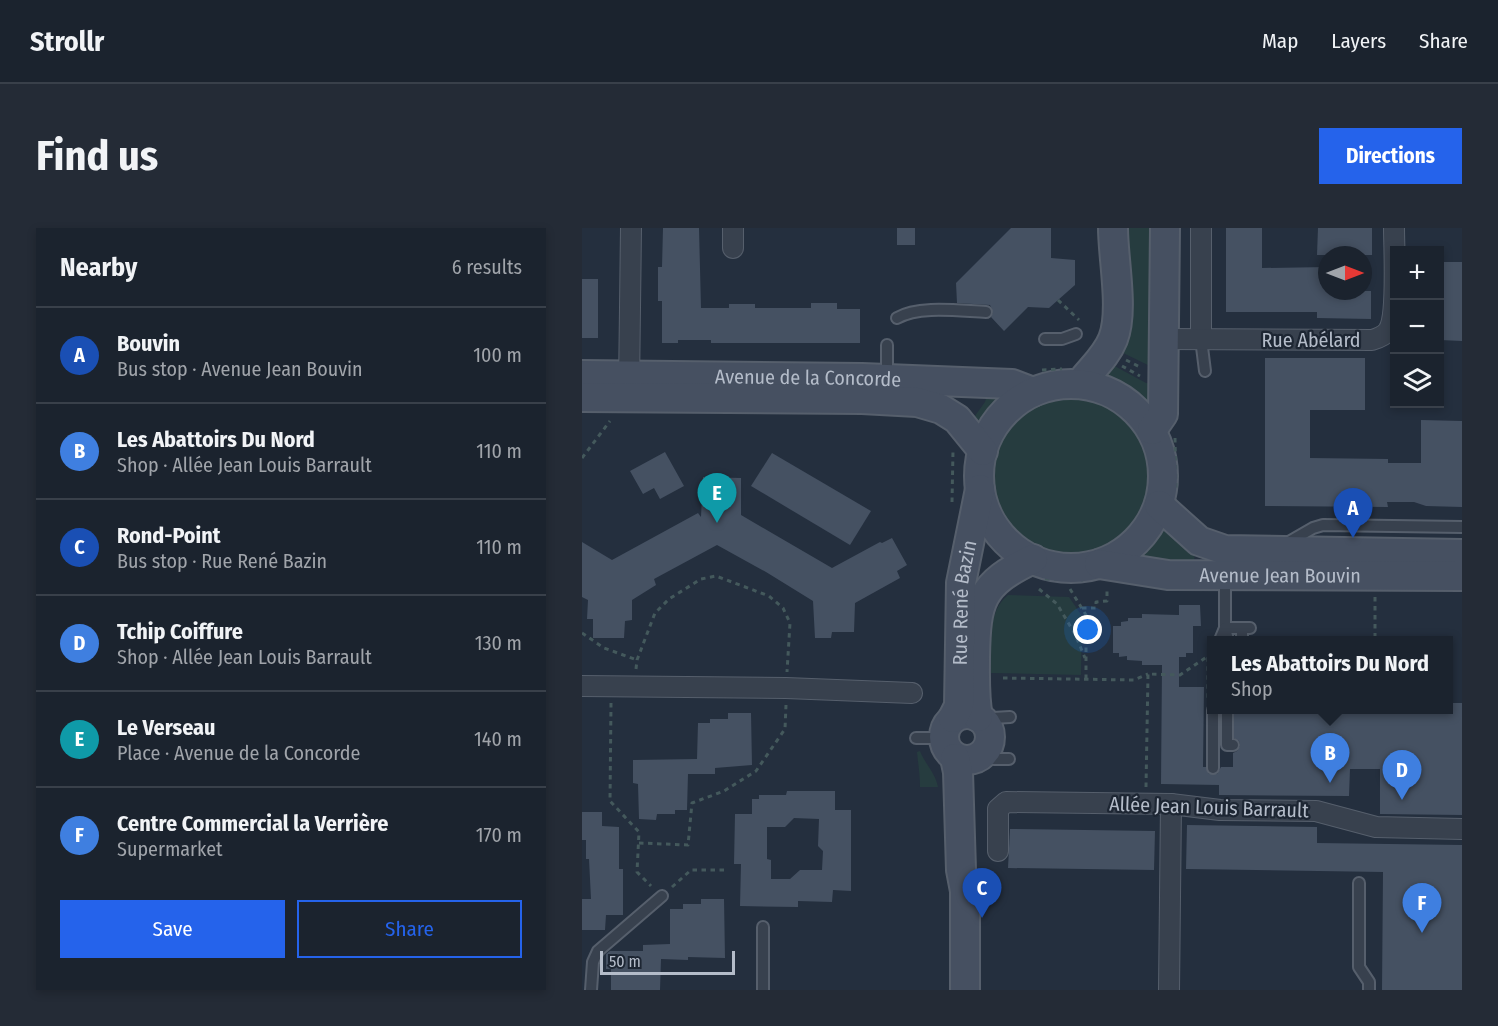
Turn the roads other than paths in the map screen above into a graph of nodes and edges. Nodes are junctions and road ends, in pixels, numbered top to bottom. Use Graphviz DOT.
graph roads {
  1 [pos="631,228"];
  2 [pos="733,228"];
  3 [pos="1113,228"];
  4 [pos="1165,228"];
  5 [pos="1201,228"];
  6 [pos="1394,228"];
  7 [pos="733,248"];
  8 [pos="986,312"];
  9 [pos="897,318"];
  10 [pos="1076,334"];
  11 [pos="1045,339"];
  12 [pos="1164,339"];
  13 [pos="1201,339"];
  14 [pos="887,345"];
  15 [pos="1206,371"];
  16 [pos="582,375"];
  17 [pos="887,379"];
  18 [pos="1080,384"];
  19 [pos="629,386"];
  20 [pos="1033,392"];
  21 [pos="582,397"];
  22 [pos="1164,434"];
  23 [pos="983,451"];
  24 [pos="980,487"];
  25 [pos="1168,498"];
  26 [pos="1462,527"];
  27 [pos="1271,552"];
  28 [pos="1462,554"];
  29 [pos="1033,559"];
  30 [pos="1225,563"];
  31 [pos="1462,576"];
  32 [pos="1103,577"];
  33 [pos="1225,628"];
  34 [pos="1222,636"];
  35 [pos="1227,636"];
  36 [pos="1243,636"];
  37 [pos="582,686"];
  38 [pos="912,693"];
  39 [pos="1211,714"];
  40 [pos="1227,714"];
  41 [pos="971,738"];
  42 [pos="1233,746"];
  43 [pos="1213,768"];
  44 [pos="1171,804"];
  45 [pos="1462,829"];
  46 [pos="998,851"];
  47 [pos="1359,883"];
  48 [pos="662,896"];
  49 [pos="763,927"];
  50 [pos="591,990"];
  51 [pos="763,990"];
  52 [pos="965,990"];
  53 [pos="1168,990"];
  54 [pos="1369,990"];
  1 -- 19 [label="street"];
  2 -- 7 [label="street"];
  3 -- 18 [label="street"];
  4 -- 12 [label="street"];
  5 -- 13 [label="street"];
  6 -- 13 [label="street, Rue Abélard"];
  8 -- 9 [label="lane"];
  10 -- 11 [label="lane"];
  12 -- 13 [label="street, Rue Abélard"];
  12 -- 22 [label="street"];
  13 -- 15 [label="lane"];
  14 -- 17 [label="lane"];
  16 -- 19 [label="street, Avenue de la Concorde"];
  17 -- 19 [label="street, Avenue de la Concorde"];
  17 -- 20 [label="street, Avenue de la Concorde"];
  18 -- 20 [label="street"];
  18 -- 22 [label="street"];
  19 -- 21 [label="street, Avenue de la Concorde"];
  19 -- 23 [label="street, Avenue de la Concorde"];
  20 -- 23 [label="street"];
  22 -- 25 [label="street"];
  23 -- 24 [label="street"];
  24 -- 29 [label="street"];
  24 -- 41 [label="street, Rue René Bazin"];
  25 -- 30 [label="street, Avenue Jean Bouvin"];
  25 -- 32 [label="street"];
  26 -- 27 [label="lane"];
  27 -- 28 [label="street, Avenue Jean Bouvin"];
  27 -- 30 [label="street, Avenue Jean Bouvin"];
  29 -- 32 [label="street"];
  29 -- 41 [label="street, Rue René Bazin"];
  30 -- 31 [label="street, Avenue Jean Bouvin"];
  30 -- 32 [label="street, Avenue Jean Bouvin"];
  30 -- 33 [label="lane"];
  33 -- 34 [label="lane"];
  33 -- 35 [label="lane"];
  33 -- 36 [label="lane"];
  37 -- 38 [label="street"];
  39 -- 43 [label="lane"];
  40 -- 42 [label="lane"];
  41 -- 52 [label="street, Rue René Bazin"];
  44 -- 45 [label="street, Allée Jean Louis Barrault"];
  44 -- 46 [label="street, Allée Jean Louis Barrault"];
  44 -- 53 [label="street"];
  47 -- 54 [label="lane"];
  48 -- 50 [label="lane"];
  49 -- 51 [label="lane"];
}
